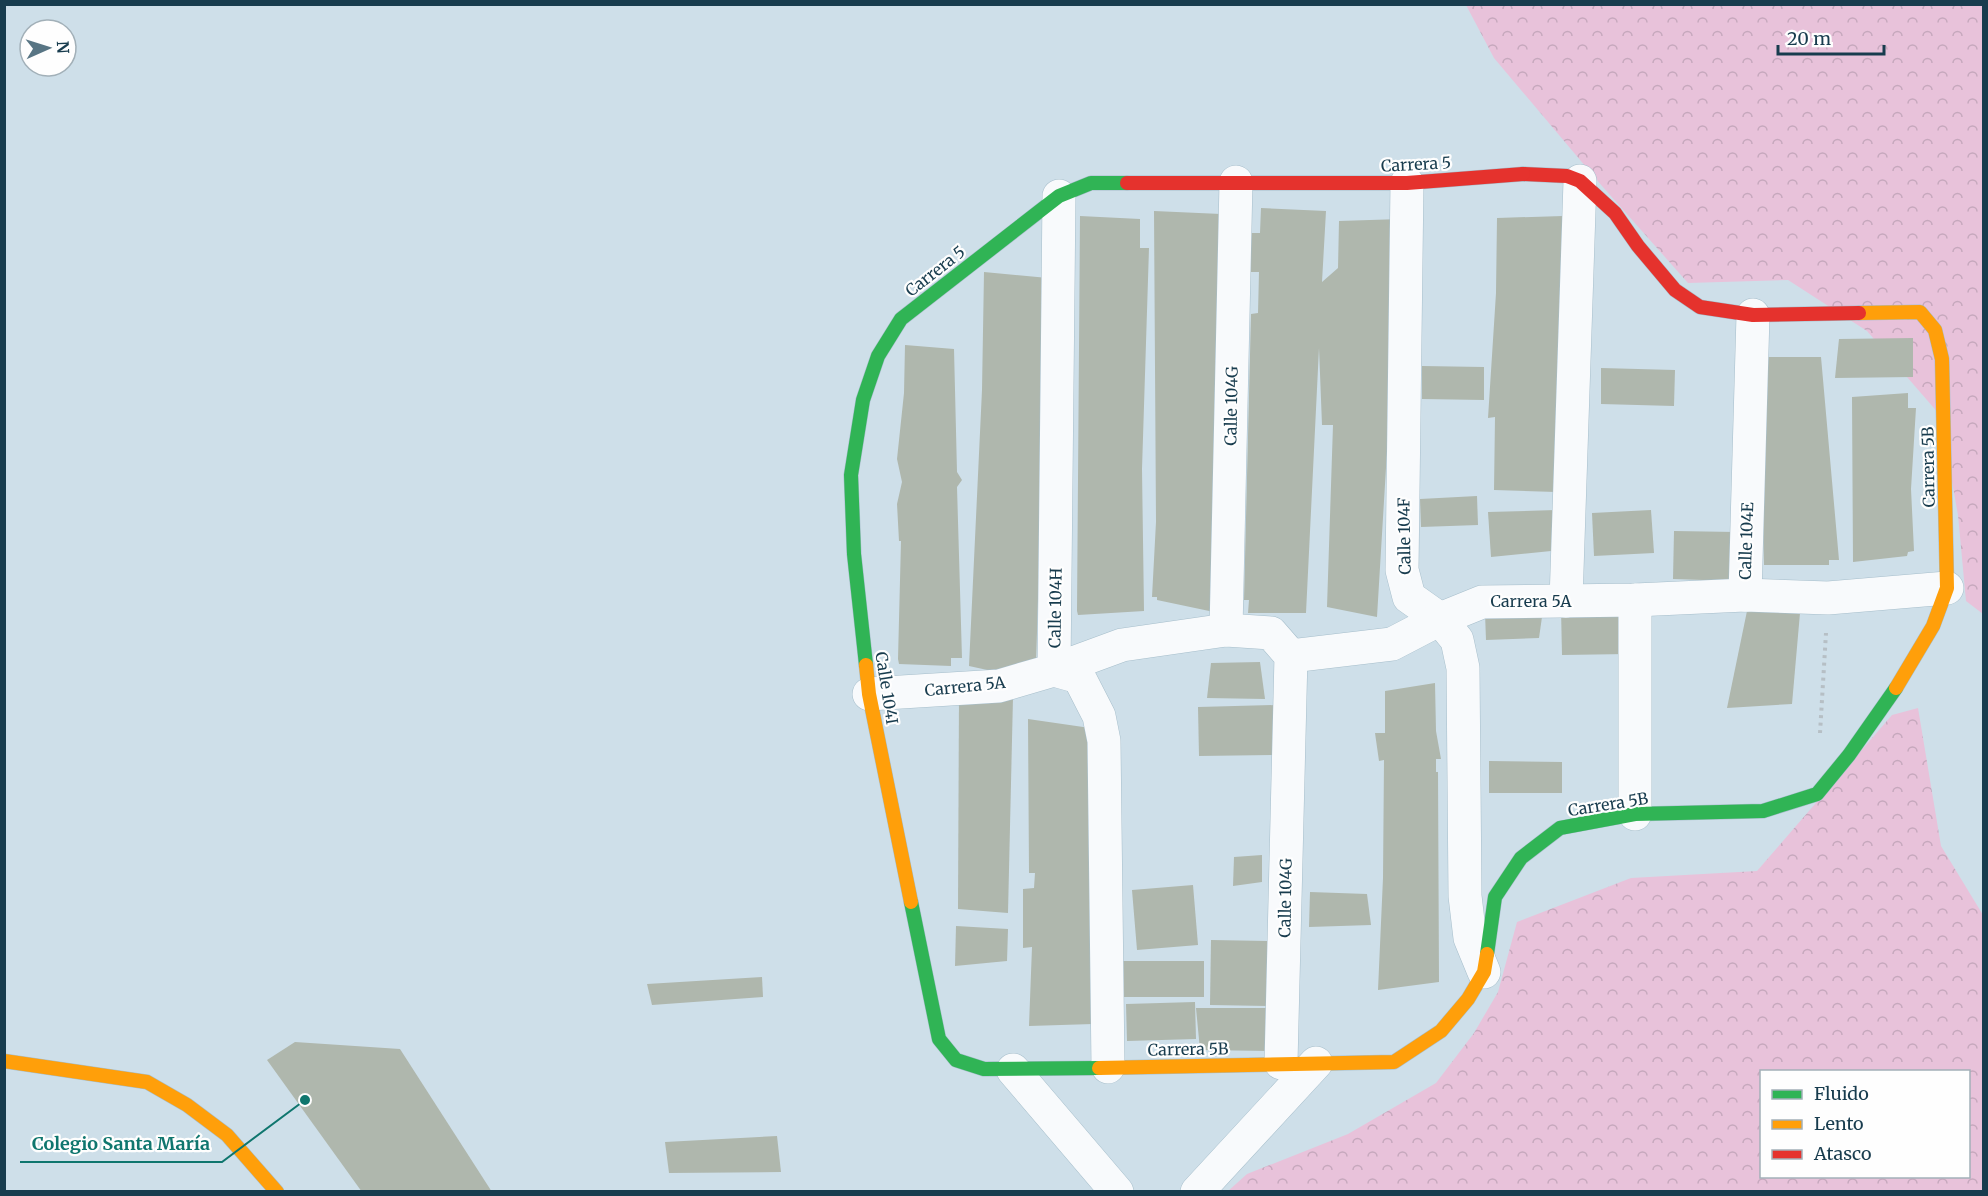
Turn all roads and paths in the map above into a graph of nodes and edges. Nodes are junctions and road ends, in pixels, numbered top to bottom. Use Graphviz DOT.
graph roads {
  1 [pos="1236,182"];
  2 [pos="1580,182"];
  3 [pos="1407,183"];
  4 [pos="1059,196"];
  5 [pos="1920,312"];
  6 [pos="1753,315"];
  7 [pos="901,319"];
  8 [pos="1947,588"];
  9 [pos="1744,595"];
  10 [pos="1828,598"];
  11 [pos="1635,600"];
  12 [pos="1566,601"];
  13 [pos="1440,619"];
  14 [pos="1226,630"];
  15 [pos="1281,644"];
  16 [pos="1054,670"];
  17 [pos="869,694"];
  18 [pos="1820,736"];
  19 [pos="1635,814"];
  20 [pos="1484,972"];
  21 [pos="956,1060"];
  22 [pos="4,1061"];
  23 [pos="1281,1063"];
  24 [pos="1316,1063"];
  25 [pos="1108,1066"];
  26 [pos="1013,1070"];
  27 [pos="277,1191"];
  28 [pos="1116,1191"];
  29 [pos="1197,1191"];
  1 -- 3 [label="street, Carrera 5"];
  1 -- 4 [label="street, Carrera 5"];
  1 -- 14 [label="street, Calle 104G"];
  2 -- 3 [label="street, Carrera 5"];
  2 -- 6 [label="street, Carrera 5"];
  2 -- 12 [label="street"];
  3 -- 13 [label="street, Calle 104F"];
  4 -- 7 [label="street, Carrera 5"];
  4 -- 16 [label="street, Calle 104H"];
  5 -- 6 [label="street, Carrera 5"];
  5 -- 8 [label="street, Carrera 5B"];
  6 -- 9 [label="street, Calle 104E"];
  7 -- 17 [label="street, Calle 104I"];
  8 -- 10 [label="street, Calle 104E"];
  8 -- 19 [label="street, Carrera 5B"];
  9 -- 10 [label="street, Calle 104E"];
  9 -- 11 [label="street, Carrera 5A"];
  10 -- 18 [label="path"];
  11 -- 12 [label="street, Carrera 5A"];
  11 -- 19 [label="street"];
  12 -- 13 [label="street, Carrera 5A"];
  13 -- 15 [label="street, Carrera 5A"];
  13 -- 20 [label="street, Calle 104F"];
  14 -- 15 [label="street, Carrera 5A"];
  14 -- 16 [label="street, Carrera 5A"];
  15 -- 23 [label="street, Calle 104G"];
  16 -- 17 [label="street, Carrera 5A"];
  16 -- 25 [label="street, Calle 104H"];
  17 -- 21 [label="street, Calle 104I"];
  19 -- 20 [label="street, Carrera 5B"];
  20 -- 24 [label="street, Carrera 5B"];
  21 -- 26 [label="street, Carrera 5B"];
  22 -- 27 [label="street"];
  23 -- 24 [label="street, Carrera 5B"];
  23 -- 25 [label="street, Carrera 5B"];
  24 -- 29 [label="street"];
  25 -- 26 [label="street, Carrera 5B"];
  26 -- 28 [label="street"];
}
